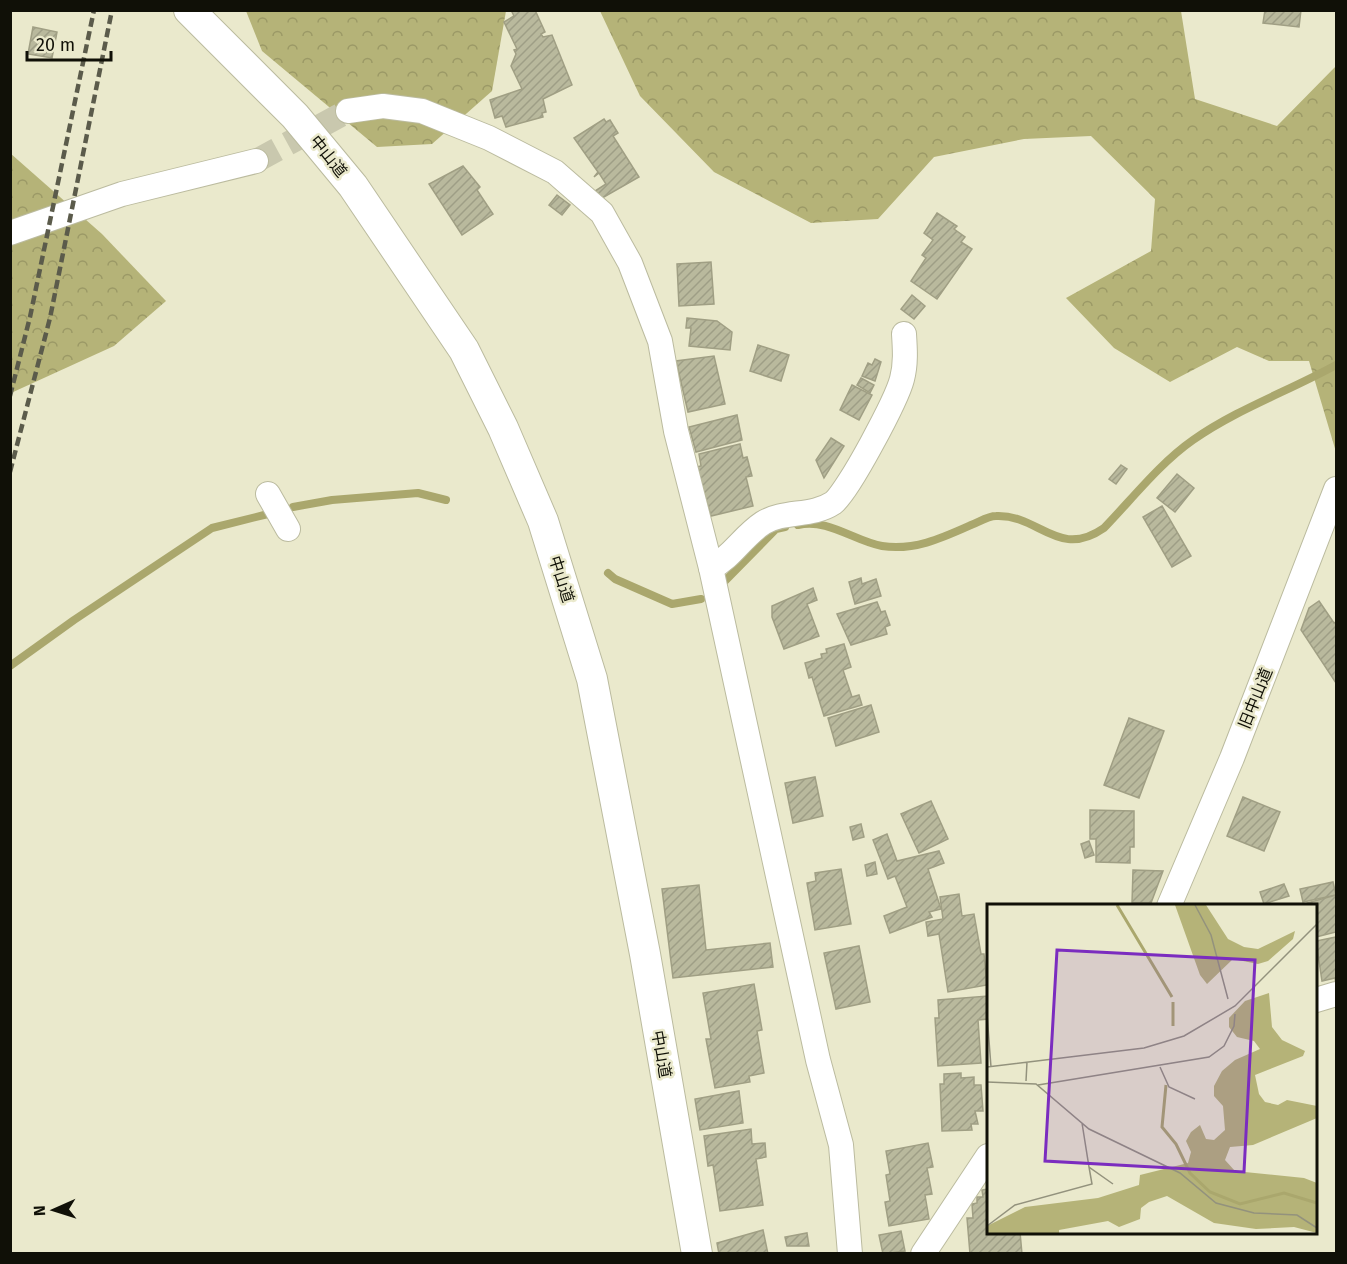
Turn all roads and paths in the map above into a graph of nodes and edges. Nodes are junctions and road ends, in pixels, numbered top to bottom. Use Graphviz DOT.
graph roads {
  1 [pos="189,10"];
  2 [pos="348,111"];
  3 [pos="256,161"];
  4 [pos="10,233"];
  5 [pos="904,334"];
  6 [pos="1336,489"];
  7 [pos="268,494"];
  8 [pos="288,530"];
  9 [pos="711,568"];
  10 [pos="1170,904"];
  11 [pos="1336,994"];
  12 [pos="1317,1000"];
  13 [pos="987,1157"];
  14 [pos="697,1254"];
  15 [pos="850,1254"];
  16 [pos="922,1254"];
  1 -- 14 [label="street, 中山道"];
  2 -- 9 [label="street"];
  3 -- 4 [label="street"];
  5 -- 9 [label="street"];
  6 -- 10 [label="street, 旧中山道"];
  7 -- 8 [label="street"];
  9 -- 15 [label="street"];
  11 -- 12 [label="street"];
  13 -- 16 [label="street"];
}
